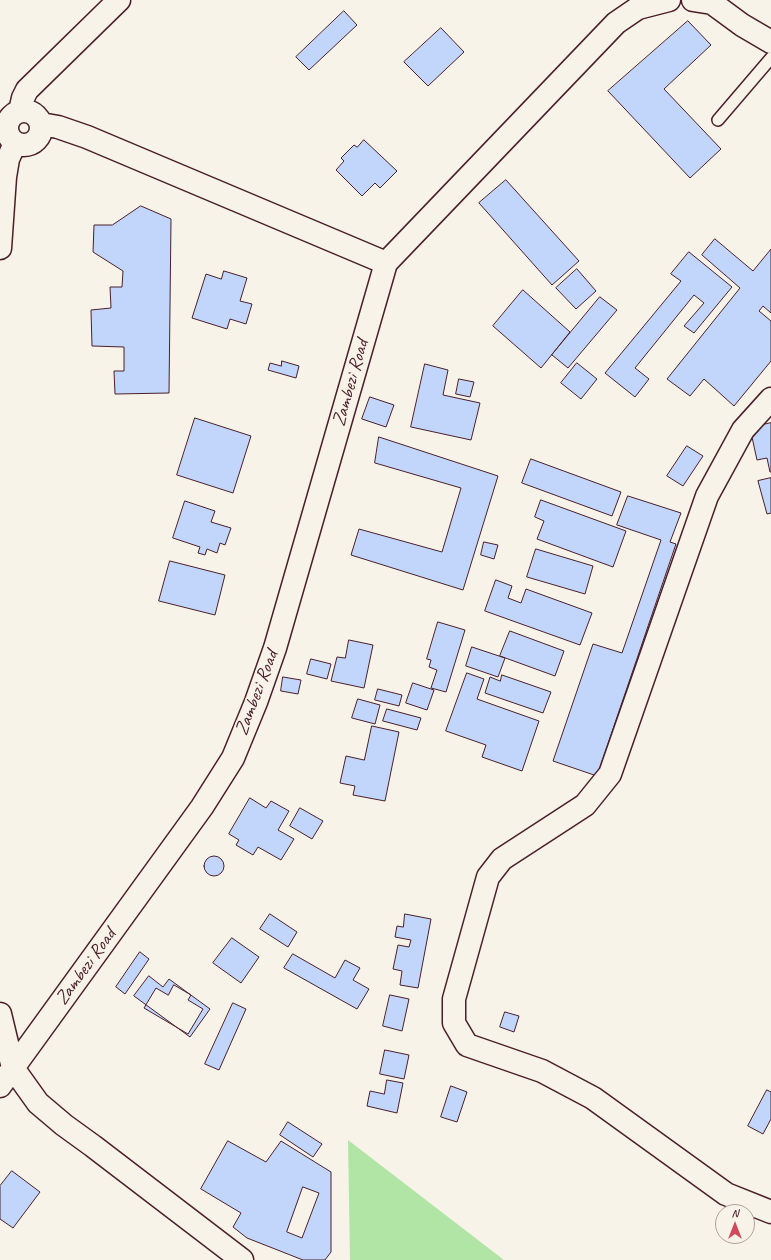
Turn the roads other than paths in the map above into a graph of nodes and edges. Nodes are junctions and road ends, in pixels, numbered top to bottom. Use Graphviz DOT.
graph roads {
  1 [pos="119,0"];
  2 [pos="669,0"];
  3 [pos="693,0"];
  4 [pos="771,42"];
  5 [pos="771,58"];
  6 [pos="10,111"];
  7 [pos="718,120"];
  8 [pos="41,124"];
  9 [pos="15,143"];
  10 [pos="0,248"];
  11 [pos="386,263"];
  12 [pos="771,399"];
  13 [pos="0,1014"];
  14 [pos="13,1068"];
  15 [pos="0,1086"];
  16 [pos="771,1212"];
  17 [pos="242,1260"];
  1 -- 6 [label="street"];
  2 -- 11 [label="street"];
  3 -- 4 [label="street"];
  5 -- 7 [label="lane"];
  6 -- 8 [label="street"];
  6 -- 9 [label="street"];
  8 -- 9 [label="street"];
  8 -- 11 [label="street"];
  9 -- 10 [label="street"];
  11 -- 14 [label="street, Zambezi Road"];
  12 -- 16 [label="street"];
  13 -- 14 [label="street"];
  14 -- 15 [label="street, Zambezi Road"];
  14 -- 17 [label="street"];
}
